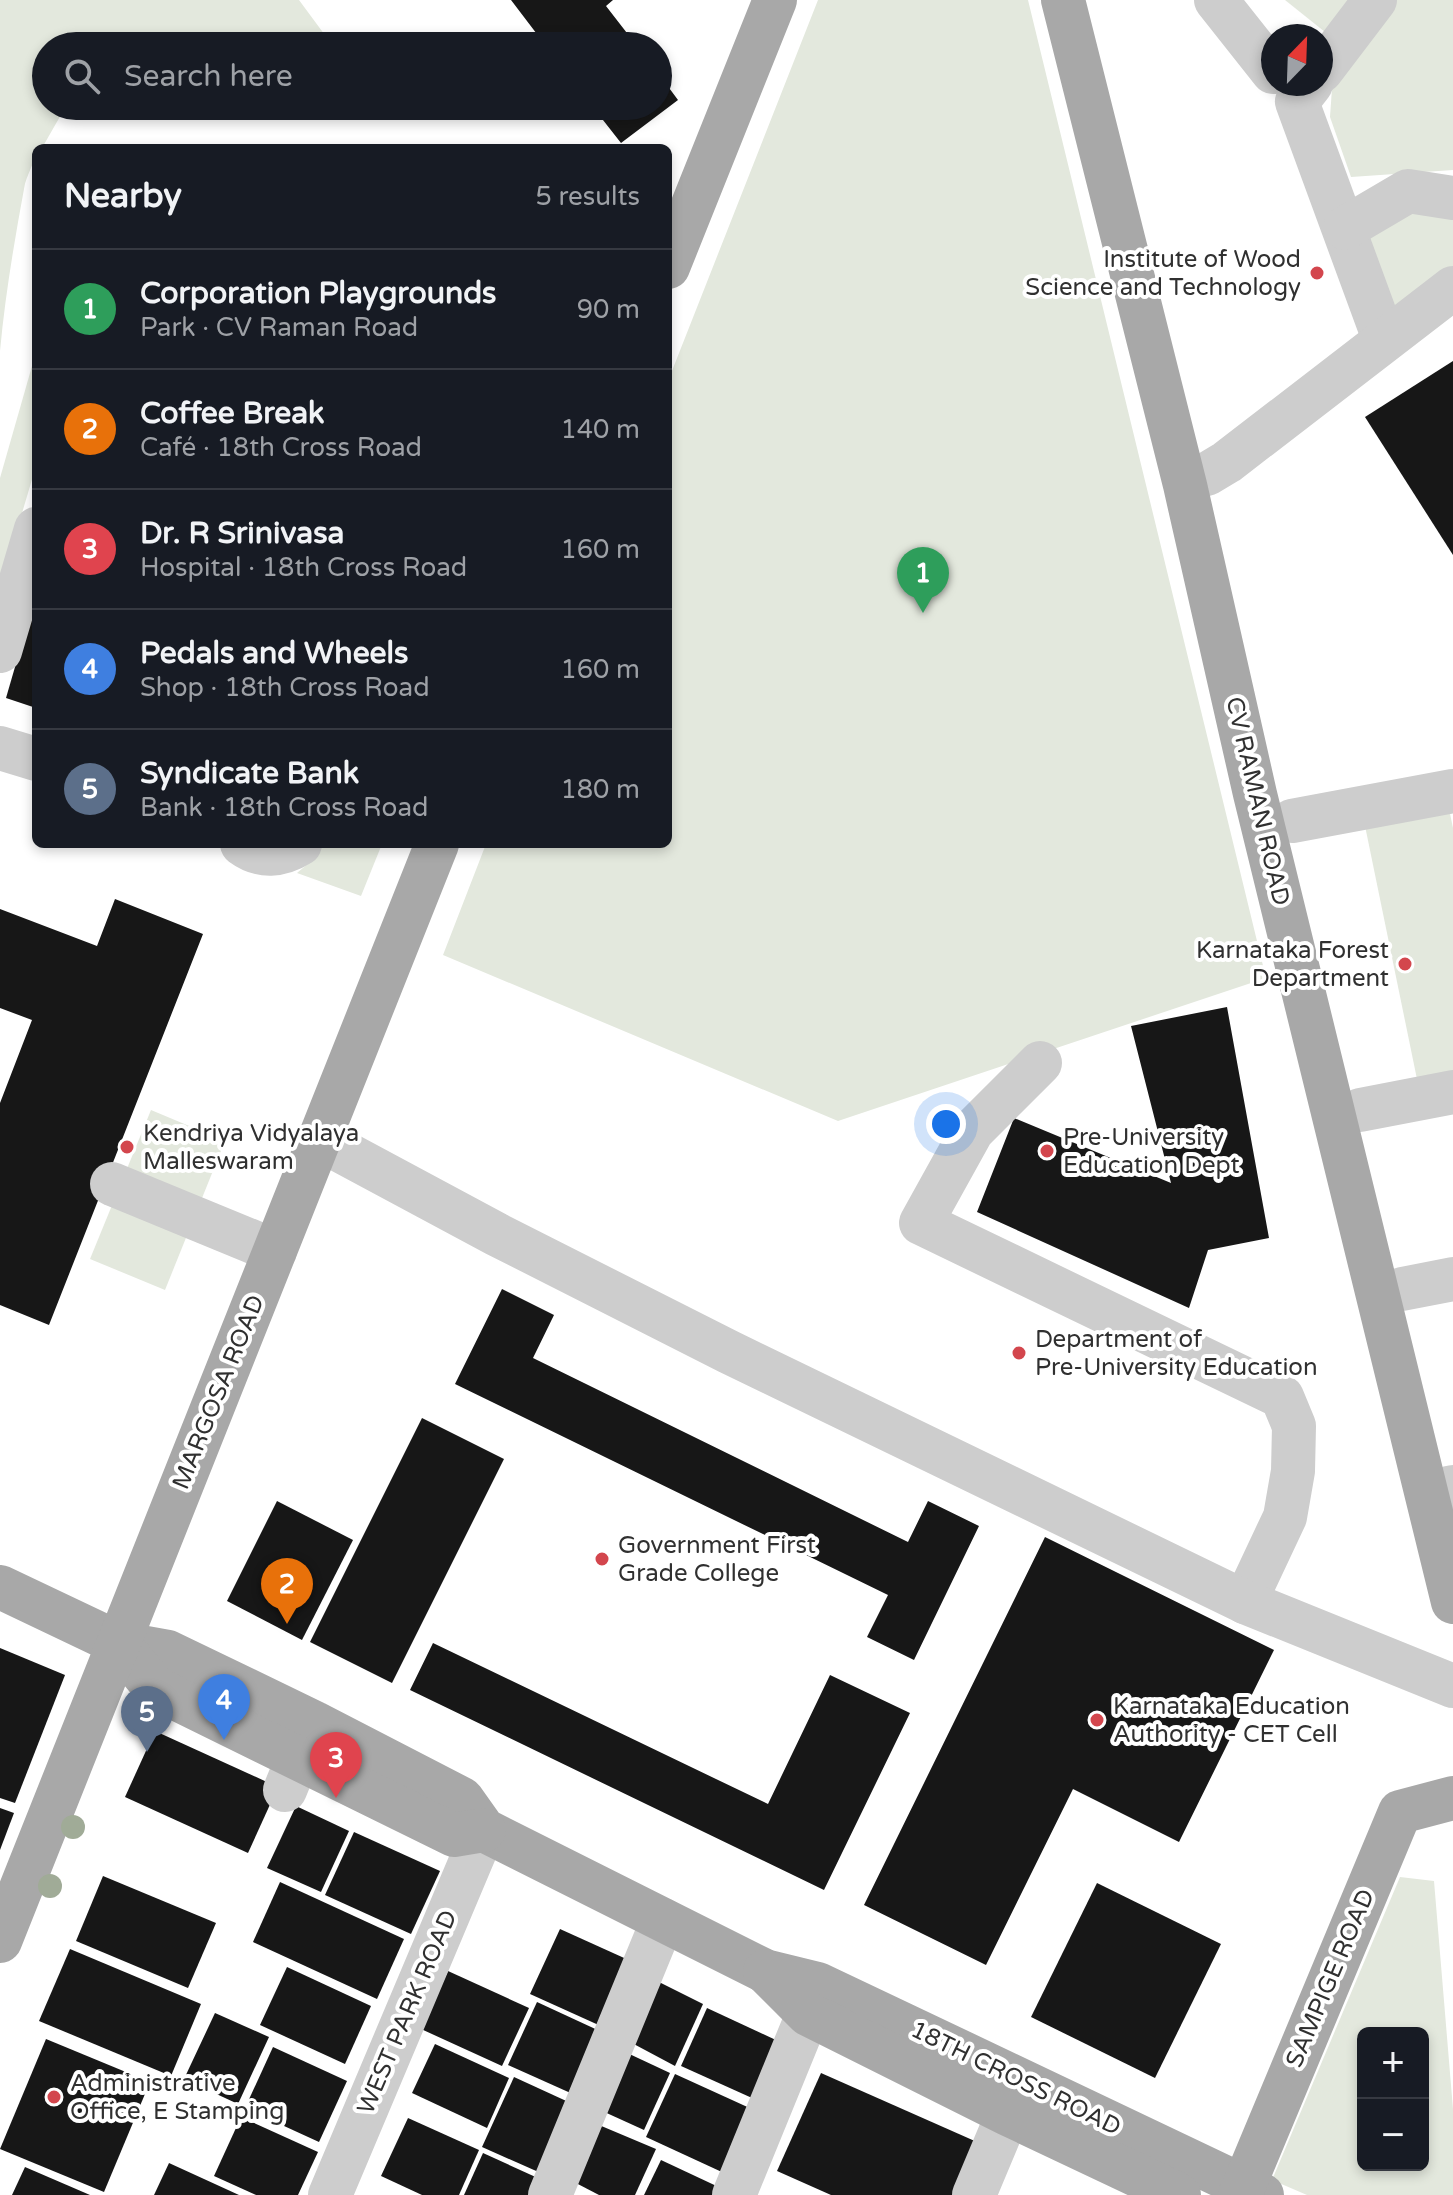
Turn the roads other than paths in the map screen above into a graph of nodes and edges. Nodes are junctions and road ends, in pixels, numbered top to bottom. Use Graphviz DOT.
graph roads {
  1 [pos="775,0"];
  2 [pos="1063,0"];
  3 [pos="1091,0"];
  4 [pos="1216,0"];
  5 [pos="1375,0"];
  6 [pos="1333,45"];
  7 [pos="1261,46"];
  8 [pos="1301,96"];
  9 [pos="1453,198"];
  10 [pos="1345,228"];
  11 [pos="672,257"];
  12 [pos="1453,288"];
  13 [pos="1384,339"];
  14 [pos="1207,474"];
  15 [pos="32,538"];
  16 [pos="8,593"];
  17 [pos="0,651"];
  18 [pos="0,748"];
  19 [pos="32,758"];
  20 [pos="1453,791"];
  21 [pos="1292,821"];
  22 [pos="249,848"];
  23 [pos="293,848"];
  24 [pos="435,848"];
  25 [pos="1040,1063"];
  26 [pos="1453,1092"];
  27 [pos="1360,1110"];
  28 [pos="319,1139"];
  29 [pos="112,1184"];
  30 [pos="275,1251"];
  31 [pos="1453,1279"];
  32 [pos="1402,1289"];
  33 [pos="1451,1495"];
  34 [pos="0,1587"];
  35 [pos="1245,1602"];
  36 [pos="1453,1602"];
  37 [pos="118,1643"];
  38 [pos="1453,1686"];
  39 [pos="1453,1798"];
  40 [pos="484,1830"];
  41 [pos="663,1920"];
  42 [pos="0,1941"];
  43 [pos="765,1971"];
  44 [pos="808,2014"];
  45 [pos="1008,2114"];
  46 [pos="1249,2192"];
  47 [pos="330,2195"];
  48 [pos="550,2195"];
  49 [pos="734,2195"];
  50 [pos="974,2195"];
  51 [pos="1179,2195"];
  1 -- 11 [label="main road"];
  2 -- 36 [label="main road, CV RAMAN ROAD"];
  3 -- 14 [label="main road, CV RAMAN ROAD"];
  4 -- 7 [label="street"];
  5 -- 6 [label="street"];
  8 -- 10 [label="street"];
  9 -- 10 [label="street"];
  10 -- 13 [label="street"];
  12 -- 13 [label="street"];
  13 -- 14 [label="street"];
  14 -- 21 [label="main road, CV RAMAN ROAD"];
  15 -- 16 [label="street"];
  16 -- 17 [label="street"];
  18 -- 19 [label="street"];
  20 -- 21 [label="street"];
  21 -- 27 [label="main road, CV RAMAN ROAD"];
  22 -- 23 [label="street"];
  24 -- 28 [label="main road, MARGOSA ROAD"];
  25 -- 35 [label="street"];
  26 -- 27 [label="street"];
  27 -- 32 [label="main road, CV RAMAN ROAD"];
  28 -- 30 [label="main road, MARGOSA ROAD"];
  28 -- 35 [label="street"];
  29 -- 30 [label="street"];
  30 -- 37 [label="main road, MARGOSA ROAD"];
  31 -- 32 [label="street"];
  32 -- 33 [label="main road, CV RAMAN ROAD"];
  34 -- 37 [label="main road, 18TH CROSS ROAD"];
  35 -- 38 [label="street"];
  37 -- 40 [label="main road, 18TH CROSS ROAD"];
  37 -- 40 [label="main road, 18TH CROSS ROAD"];
  37 -- 42 [label="main road, MARGOSA ROAD"];
  39 -- 46 [label="main road, SAMPIGE ROAD"];
  40 -- 41 [label="main road, 18TH CROSS ROAD"];
  40 -- 47 [label="street, WEST PARK ROAD"];
  41 -- 43 [label="main road, 18TH CROSS ROAD"];
  41 -- 48 [label="street"];
  43 -- 44 [label="main road, 18TH CROSS ROAD"];
  43 -- 46 [label="main road, 18TH CROSS ROAD"];
  44 -- 45 [label="main road, 18TH CROSS ROAD"];
  44 -- 49 [label="street"];
  45 -- 50 [label="street"];
  45 -- 51 [label="main road, 18TH CROSS ROAD"];
}
